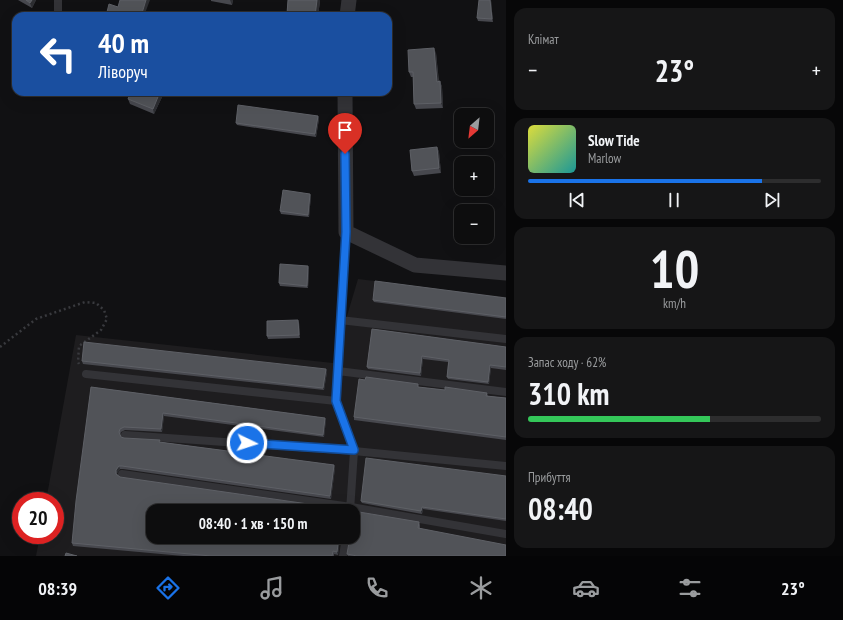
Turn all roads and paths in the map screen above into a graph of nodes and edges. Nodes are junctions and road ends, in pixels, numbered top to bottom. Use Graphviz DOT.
graph roads {
  1 [pos="58,0"];
  2 [pos="349,0"];
  3 [pos="58,12"];
  4 [pos="348,12"];
  5 [pos="345,96"];
  6 [pos="346,232"];
  7 [pos="506,273"];
  8 [pos="340,320"];
  9 [pos="506,339"];
  10 [pos="0,347"];
  11 [pos="338,371"];
  12 [pos="86,374"];
  13 [pos="506,392"];
  14 [pos="336,401"];
  15 [pos="125,435"];
  16 [pos="354,450"];
  17 [pos="506,466"];
  18 [pos="122,474"];
  19 [pos="318,504"];
  20 [pos="351,504"];
  21 [pos="360,510"];
  22 [pos="506,534"];
  23 [pos="345,544"];
  24 [pos="342,556"];
  1 -- 3 [label="lane"];
  2 -- 4 [label="street"];
  5 -- 6 [label="street"];
  6 -- 7 [label="street"];
  6 -- 8 [label="lane"];
  8 -- 9 [label="lane"];
  8 -- 11 [label="lane"];
  10 -- 12 [label="path"];
  11 -- 13 [label="lane"];
  11 -- 14 [label="lane"];
  12 -- 14 [label="lane"];
  14 -- 16 [label="lane"];
  15 -- 16 [label="lane"];
  16 -- 17 [label="lane"];
  16 -- 20 [label="lane"];
  18 -- 19 [label="lane"];
  21 -- 22 [label="lane"];
  23 -- 24 [label="lane"];
}
